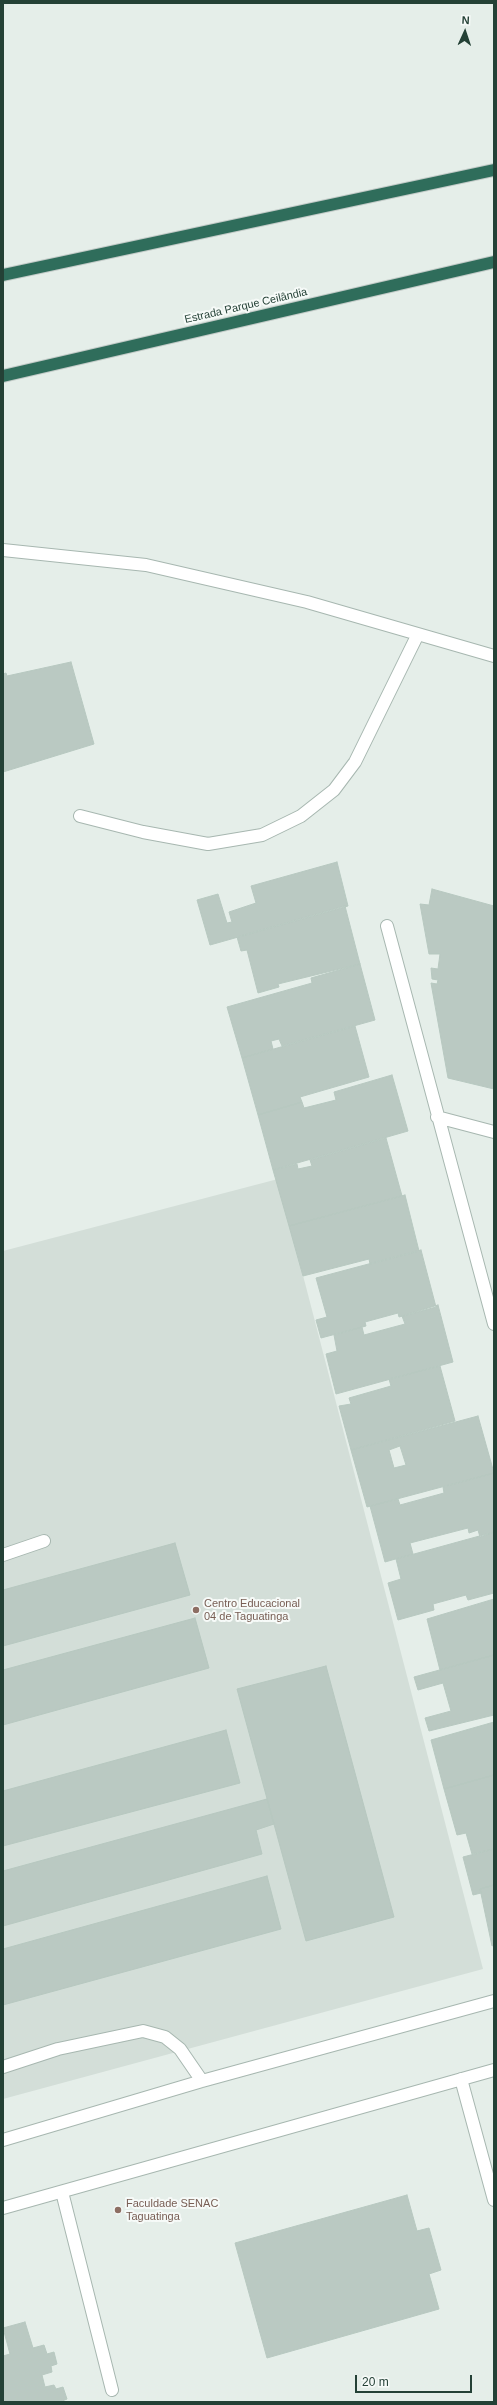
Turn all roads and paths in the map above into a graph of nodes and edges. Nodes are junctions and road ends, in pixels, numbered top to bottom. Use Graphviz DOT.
graph roads {
  1 [pos="494,170"];
  2 [pos="494,262"];
  3 [pos="3,275"];
  4 [pos="3,376"];
  5 [pos="3,550"];
  6 [pos="418,634"];
  7 [pos="494,656"];
  8 [pos="80,816"];
  9 [pos="387,926"];
  10 [pos="437,1117"];
  11 [pos="494,1132"];
  12 [pos="494,1324"];
  13 [pos="44,1541"];
  14 [pos="3,1555"];
  15 [pos="494,2001"];
  16 [pos="3,2067"];
  17 [pos="494,2070"];
  18 [pos="461,2079"];
  19 [pos="202,2081"];
  20 [pos="3,2140"];
  21 [pos="62,2192"];
  22 [pos="494,2200"];
  23 [pos="3,2208"];
  24 [pos="112,2390"];
  1 -- 3 [label="highway"];
  2 -- 4 [label="highway, Estrada Parque Ceilândia"];
  5 -- 6 [label="street"];
  6 -- 7 [label="street"];
  6 -- 8 [label="street"];
  9 -- 10 [label="street"];
  10 -- 11 [label="street"];
  10 -- 12 [label="street"];
  13 -- 14 [label="street"];
  15 -- 19 [label="street"];
  16 -- 19 [label="street"];
  17 -- 18 [label="street"];
  18 -- 21 [label="street"];
  18 -- 22 [label="street"];
  19 -- 20 [label="street"];
  21 -- 23 [label="street"];
  21 -- 24 [label="street"];
}
